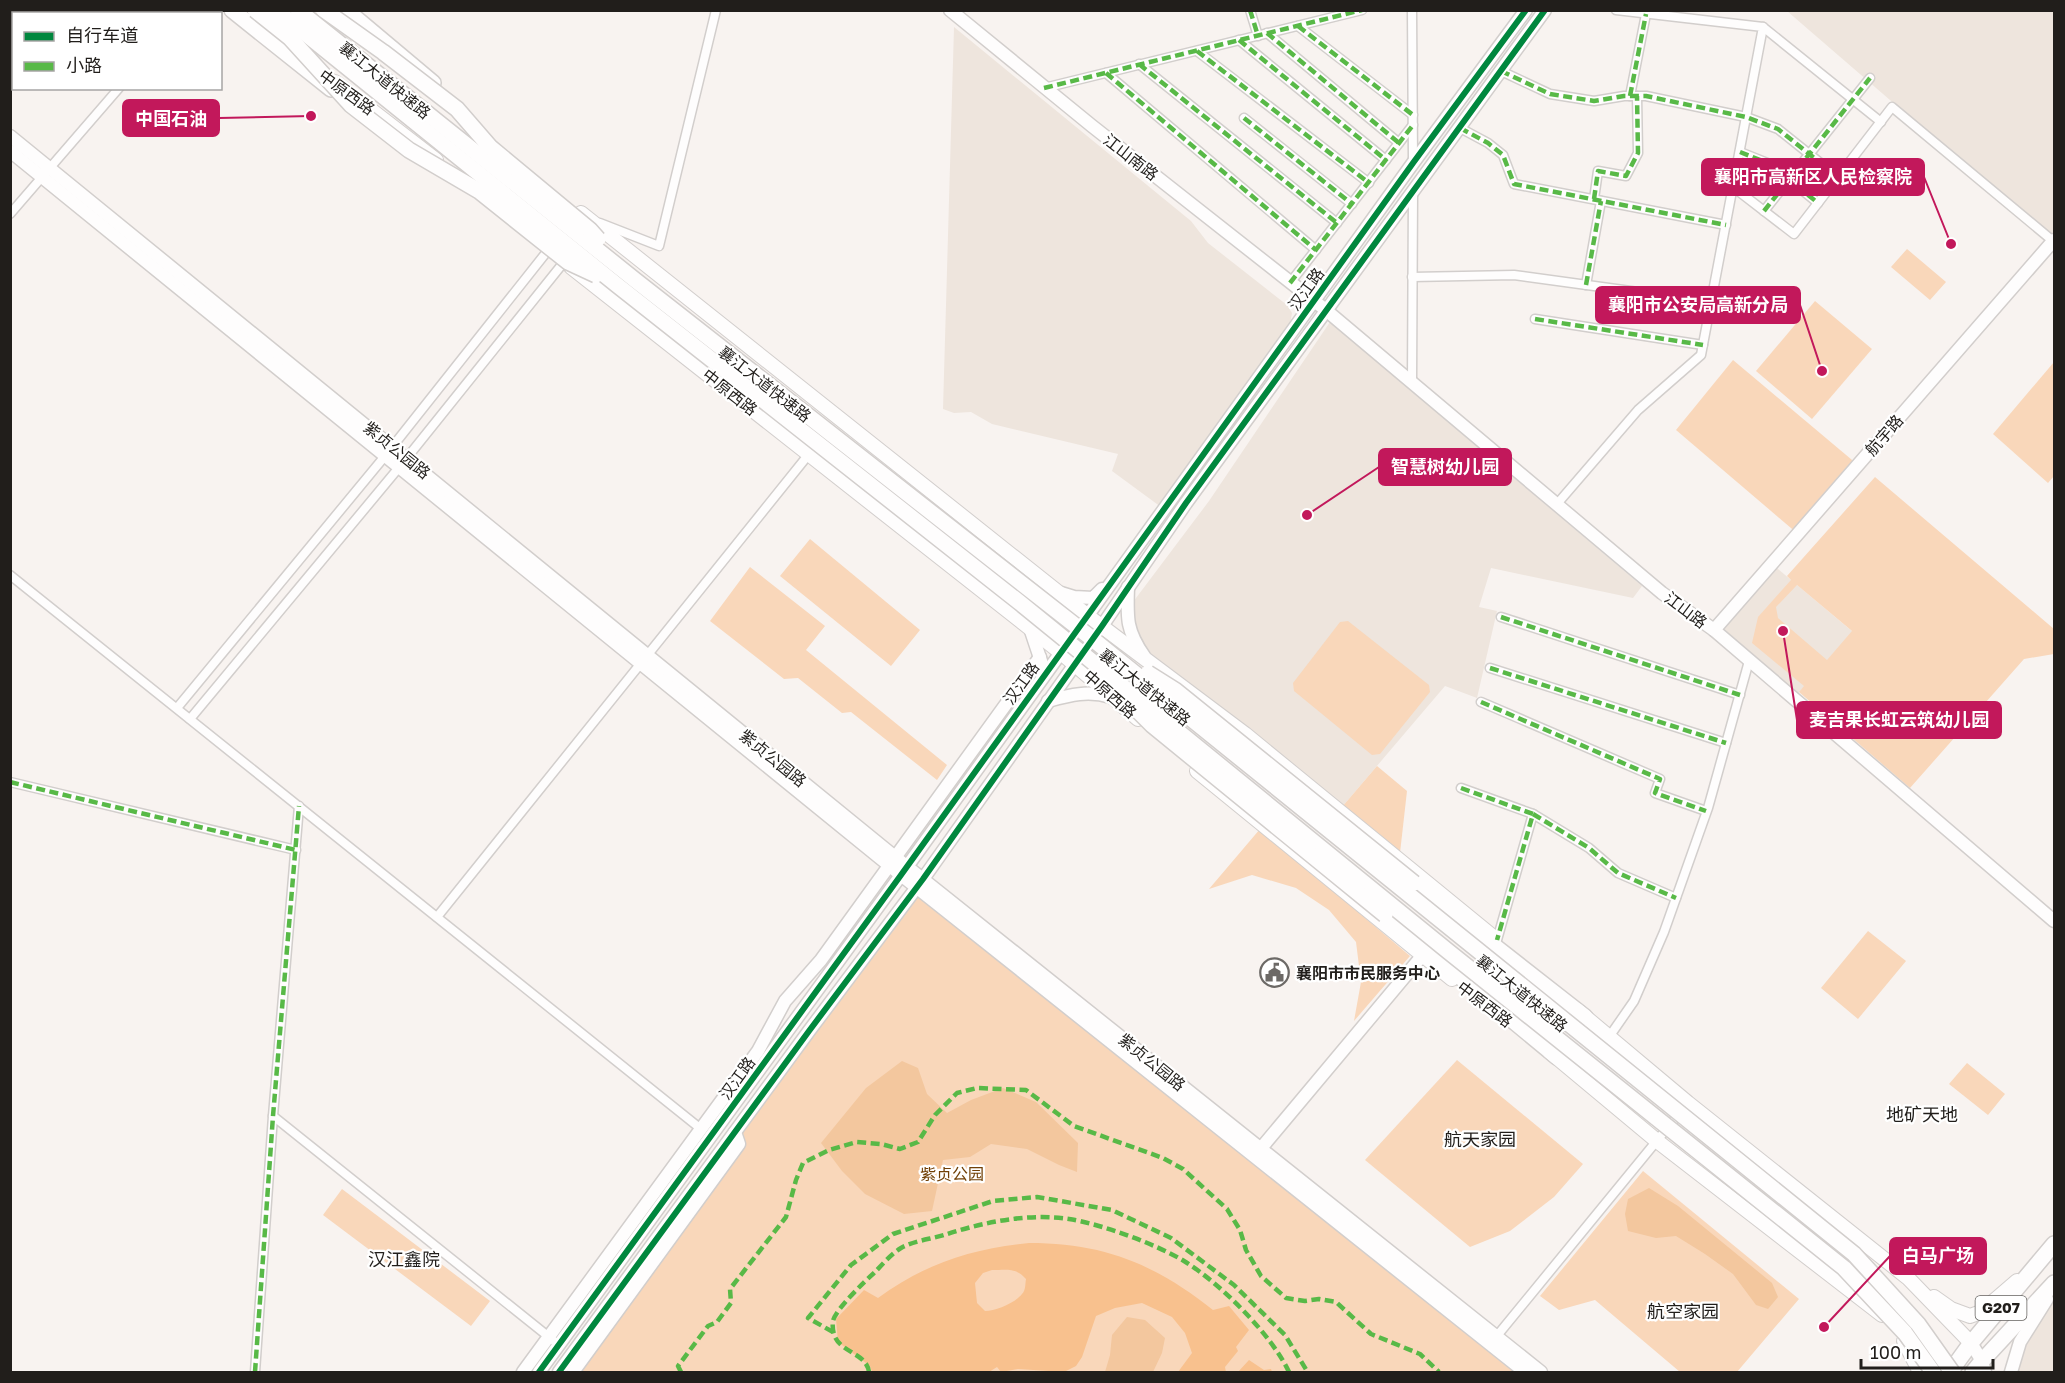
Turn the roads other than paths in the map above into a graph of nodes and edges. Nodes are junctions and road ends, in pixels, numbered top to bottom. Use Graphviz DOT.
graph roads {
  1 [pos="232,10"];
  2 [pos="240,10"];
  3 [pos="255,10"];
  4 [pos="276,10"];
  5 [pos="298,10"];
  6 [pos="324,10"];
  7 [pos="337,10"];
  8 [pos="346,10"];
  9 [pos="716,10"];
  10 [pos="950,10"];
  11 [pos="1250,10"];
  12 [pos="1362,10"];
  13 [pos="1412,10"];
  14 [pos="1526,10"];
  15 [pos="1545,10"];
  16 [pos="1616,10"];
  17 [pos="1646,14"];
  18 [pos="1298,26"];
  19 [pos="1763,27"];
  20 [pos="1267,33"];
  21 [pos="1258,36"];
  22 [pos="1239,40"];
  23 [pos="1197,51"];
  24 [pos="1140,64"];
  25 [pos="1501,71"];
  26 [pos="1106,73"];
  27 [pos="1870,78"];
  28 [pos="1044,87"];
  29 [pos="117,90"];
  30 [pos="1634,96"];
  31 [pos="1853,99"];
  32 [pos="351,105"];
  33 [pos="457,109"];
  34 [pos="1413,115"];
  35 [pos="1746,117"];
  36 [pos="1244,118"];
  37 [pos="1881,122"];
  38 [pos="1413,125"];
  39 [pos="1460,128"];
  40 [pos="10,136"];
  41 [pos="1399,143"];
  42 [pos="10,151"];
  43 [pos="1740,152"];
  44 [pos="1809,154"];
  45 [pos="1386,160"];
  46 [pos="1413,163"];
  47 [pos="47,173"];
  48 [pos="1838,177"];
  49 [pos="1790,179"];
  50 [pos="1369,183"];
  51 [pos="1733,187"];
  52 [pos="1413,192"];
  53 [pos="1597,200"];
  54 [pos="1818,203"];
  55 [pos="1352,204"];
  56 [pos="1764,211"];
  57 [pos="10,214"];
  58 [pos="587,219"];
  59 [pos="1337,223"];
  60 [pos="1726,225"];
  61 [pos="2054,241"];
  62 [pos="549,249"];
  63 [pos="1316,250"];
  64 [pos="564,262"];
  65 [pos="620,267"];
  66 [pos="1413,277"];
  67 [pos="1290,283"];
  68 [pos="617,285"];
  69 [pos="1586,285"];
  70 [pos="1314,302"];
  71 [pos="1711,302"];
  72 [pos="1327,311"];
  73 [pos="1535,319"];
  74 [pos="1703,345"];
  75 [pos="1412,382"];
  76 [pos="388,451"];
  77 [pos="809,454"];
  78 [pos="403,463"];
  79 [pos="1557,504"];
  80 [pos="10,575"];
  81 [pos="1115,579"];
  82 [pos="1128,587"];
  83 [pos="1029,589"];
  84 [pos="1060,593"];
  85 [pos="1019,602"];
  86 [pos="1088,616"];
  87 [pos="1501,617"];
  88 [pos="1102,626"];
  89 [pos="1030,628"];
  90 [pos="1714,630"];
  91 [pos="1060,652"];
  92 [pos="1040,657"];
  93 [pos="644,659"];
  94 [pos="1146,659"];
  95 [pos="1749,661"];
  96 [pos="1075,663"];
  97 [pos="1490,668"];
  98 [pos="1034,689"];
  99 [pos="1740,695"];
  100 [pos="1115,698"];
  101 [pos="1048,701"];
  102 [pos="1481,702"];
  103 [pos="177,708"];
  104 [pos="190,719"];
  105 [pos="1726,743"];
  106 [pos="10,782"];
  107 [pos="1461,788"];
  108 [pos="299,806"];
  109 [pos="1707,811"];
  110 [pos="1533,814"];
  111 [pos="296,850"];
  112 [pos="892,862"];
  113 [pos="904,871"];
  114 [pos="920,883"];
  115 [pos="1676,898"];
  116 [pos="437,917"];
  117 [pos="2055,921"];
  118 [pos="1497,940"];
  119 [pos="1422,956"];
  120 [pos="1585,1017"];
  121 [pos="1609,1037"];
  122 [pos="1557,1058"];
  123 [pos="1688,1103"];
  124 [pos="273,1116"];
  125 [pos="701,1129"];
  126 [pos="735,1132"];
  127 [pos="1656,1141"];
  128 [pos="1258,1153"];
  129 [pos="2055,1245"];
  130 [pos="2044,1258"];
  131 [pos="1908,1278"];
  132 [pos="2055,1285"];
  133 [pos="1893,1324"];
  134 [pos="1496,1336"];
  135 [pos="549,1337"];
  136 [pos="1971,1343"];
  137 [pos="559,1345"];
  138 [pos="1980,1369"];
  139 [pos="255,1372"];
  140 [pos="523,1372"];
  141 [pos="539,1372"];
  142 [pos="560,1372"];
  143 [pos="573,1372"];
  144 [pos="1526,1372"];
  145 [pos="1541,1372"];
  146 [pos="1920,1372"];
  147 [pos="1936,1372"];
  148 [pos="1951,1372"];
  149 [pos="2011,1372"];
  1 -- 32 [label="highway, bridge"];
  2 -- 62 [label="main road, 中原西路"];
  3 -- 32 [label="highway, bridge"];
  4 -- 68 [label="highway, 襄江大道快速路, bridge"];
  5 -- 65 [label="highway, 襄江大道快速路, bridge"];
  6 -- 33 [label="highway, bridge"];
  7 -- 58 [label="main road"];
  8 -- 33 [label="highway, bridge"];
  9 -- 58 [label="street"];
  10 -- 28 [label="street, 江山南路"];
  11 -- 21 [label="street"];
  12 -- 18 [label="street"];
  13 -- 34 [label="street"];
  14 -- 46 [label="street, 汉江路"];
  15 -- 25 [label="street, 汉江路"];
  16 -- 17 [label="street"];
  17 -- 19 [label="street"];
  17 -- 30 [label="street"];
  18 -- 20 [label="street"];
  18 -- 34 [label="street"];
  19 -- 31 [label="street"];
  19 -- 35 [label="street"];
  20 -- 21 [label="street"];
  20 -- 41 [label="street"];
  21 -- 22 [label="street"];
  22 -- 23 [label="street"];
  22 -- 45 [label="street"];
  23 -- 24 [label="street"];
  23 -- 50 [label="street"];
  24 -- 26 [label="street"];
  24 -- 59 [label="street"];
  25 -- 30 [label="street"];
  25 -- 39 [label="street, 汉江路"];
  26 -- 28 [label="street"];
  26 -- 63 [label="street"];
  27 -- 31 [label="street"];
  28 -- 67 [label="street, 江山南路"];
  29 -- 47 [label="street"];
  30 -- 35 [label="street"];
  30 -- 53 [label="street"];
  31 -- 37 [label="street"];
  31 -- 44 [label="street"];
  32 -- 68 [label="highway, bridge"];
  33 -- 65 [label="highway, bridge"];
  34 -- 38 [label="street"];
  35 -- 43 [label="street"];
  35 -- 44 [label="street"];
  36 -- 55 [label="street"];
  37 -- 48 [label="street"];
  37 -- 61 [label="street"];
  38 -- 41 [label="street"];
  38 -- 46 [label="street"];
  39 -- 52 [label="street, 汉江路"];
  39 -- 53 [label="street"];
  40 -- 47 [label="street, 紫贞公园路"];
  41 -- 45 [label="street"];
  42 -- 47 [label="street, 紫贞公园路"];
  43 -- 49 [label="street"];
  43 -- 51 [label="street"];
  44 -- 48 [label="street"];
  44 -- 49 [label="street"];
  45 -- 50 [label="street"];
  46 -- 70 [label="street, 汉江路"];
  47 -- 57 [label="street"];
  47 -- 76 [label="street, 紫贞公园路"];
  48 -- 54 [label="street"];
  49 -- 54 [label="street"];
  49 -- 56 [label="street"];
  50 -- 55 [label="street"];
  51 -- 56 [label="street"];
  51 -- 60 [label="street"];
  52 -- 66 [label="street"];
  52 -- 72 [label="street, 汉江路"];
  53 -- 60 [label="street"];
  53 -- 69 [label="street"];
  54 -- 56 [label="street"];
  55 -- 59 [label="street"];
  58 -- 84 [label="main road"];
  59 -- 63 [label="street"];
  60 -- 71 [label="street"];
  61 -- 90 [label="street, 航宇路"];
  62 -- 64 [label="main road, 中原西路"];
  62 -- 76 [label="street"];
  63 -- 67 [label="street"];
  64 -- 77 [label="main road, 中原西路"];
  64 -- 78 [label="street"];
  65 -- 83 [label="highway, 襄江大道快速路, bridge"];
  66 -- 69 [label="street"];
  66 -- 75 [label="street"];
  67 -- 70 [label="street, 江山南路"];
  68 -- 85 [label="highway, 襄江大道快速路, bridge"];
  69 -- 71 [label="street"];
  70 -- 72 [label="street, 江山路"];
  70 -- 81 [label="street, 汉江路"];
  71 -- 74 [label="street"];
  72 -- 75 [label="street, 江山路"];
  72 -- 82 [label="street, 汉江路"];
  73 -- 74 [label="street"];
  74 -- 79 [label="street"];
  75 -- 79 [label="street, 江山路"];
  76 -- 78 [label="street, 紫贞公园路"];
  76 -- 103 [label="street"];
  77 -- 89 [label="main road, 中原西路"];
  77 -- 93 [label="street"];
  78 -- 93 [label="street, 紫贞公园路"];
  78 -- 104 [label="street"];
  79 -- 90 [label="street, 江山路"];
  80 -- 103 [label="street"];
  81 -- 84 [label="street"];
  81 -- 86 [label="street, 汉江路"];
  82 -- 88 [label="street, 汉江路"];
  82 -- 94 [label="street"];
  83 -- 120 [label="highway, bridge"];
  83 -- 148 [label="highway, 襄江大道快速路, bridge"];
  84 -- 86 [label="main road"];
  85 -- 122 [label="highway, bridge"];
  85 -- 147 [label="highway, 襄江大道快速路, bridge"];
  86 -- 88 [label="main road"];
  86 -- 91 [label="street, 汉江路"];
  87 -- 99 [label="street"];
  88 -- 94 [label="main road"];
  88 -- 96 [label="street, 汉江路"];
  89 -- 91 [label="main road, 中原西路"];
  89 -- 92 [label="street"];
  90 -- 95 [label="street, 江山路"];
  91 -- 96 [label="main road, 中原西路"];
  91 -- 98 [label="street, 汉江路"];
  92 -- 98 [label="street"];
  92 -- 112 [label="street"];
  93 -- 112 [label="street, 紫贞公园路"];
  93 -- 116 [label="street"];
  94 -- 118 [label="main road"];
  95 -- 99 [label="street"];
  95 -- 117 [label="street, 江山路"];
  96 -- 100 [label="main road, 中原西路"];
  96 -- 101 [label="street, 汉江路"];
  97 -- 105 [label="street"];
  98 -- 113 [label="street, 汉江路"];
  99 -- 105 [label="street"];
  100 -- 101 [label="street"];
  100 -- 119 [label="main road, 中原西路"];
  101 -- 114 [label="street, 汉江路"];
  102 -- 109 [label="street"];
  103 -- 104 [label="street"];
  104 -- 108 [label="street"];
  105 -- 109 [label="street"];
  106 -- 111 [label="street"];
  107 -- 110 [label="street"];
  108 -- 111 [label="street"];
  108 -- 116 [label="street"];
  109 -- 115 [label="street"];
  110 -- 115 [label="street"];
  110 -- 118 [label="street"];
  111 -- 124 [label="street"];
  112 -- 113 [label="street, 紫贞公园路"];
  112 -- 125 [label="street"];
  113 -- 114 [label="street, 紫贞公园路"];
  113 -- 137 [label="street, 汉江路"];
  114 -- 126 [label="street, 汉江路"];
  114 -- 128 [label="street, 紫贞公园路"];
  115 -- 121 [label="street"];
  116 -- 125 [label="street"];
  118 -- 120 [label="main road"];
  119 -- 122 [label="main road, 中原西路"];
  119 -- 128 [label="street"];
  120 -- 121 [label="main road"];
  121 -- 123 [label="main road"];
  122 -- 127 [label="main road, 中原西路"];
  123 -- 127 [label="street"];
  123 -- 131 [label="main road"];
  124 -- 135 [label="street"];
  124 -- 139 [label="street"];
  125 -- 135 [label="street"];
  126 -- 142 [label="street, 汉江路"];
  126 -- 143 [label="street"];
  127 -- 133 [label="main road, 中原西路"];
  127 -- 134 [label="street"];
  128 -- 134 [label="street, 紫贞公园路"];
  128 -- 144 [label="street, 紫贞公园路"];
  129 -- 130 [label="highway, G207"];
  130 -- 131 [label="main road"];
  130 -- 136 [label="highway, G207"];
  131 -- 136 [label="main road"];
  132 -- 138 [label="highway, G207"];
  132 -- 149 [label="street"];
  133 -- 146 [label="main road"];
  133 -- 147 [label="main road, 中原西路"];
  134 -- 145 [label="street, 紫贞公园路"];
  135 -- 137 [label="street"];
  135 -- 140 [label="street"];
  136 -- 138 [label="street"];
  136 -- 148 [label="highway, G207"];
  137 -- 141 [label="street, 汉江路"];
}
